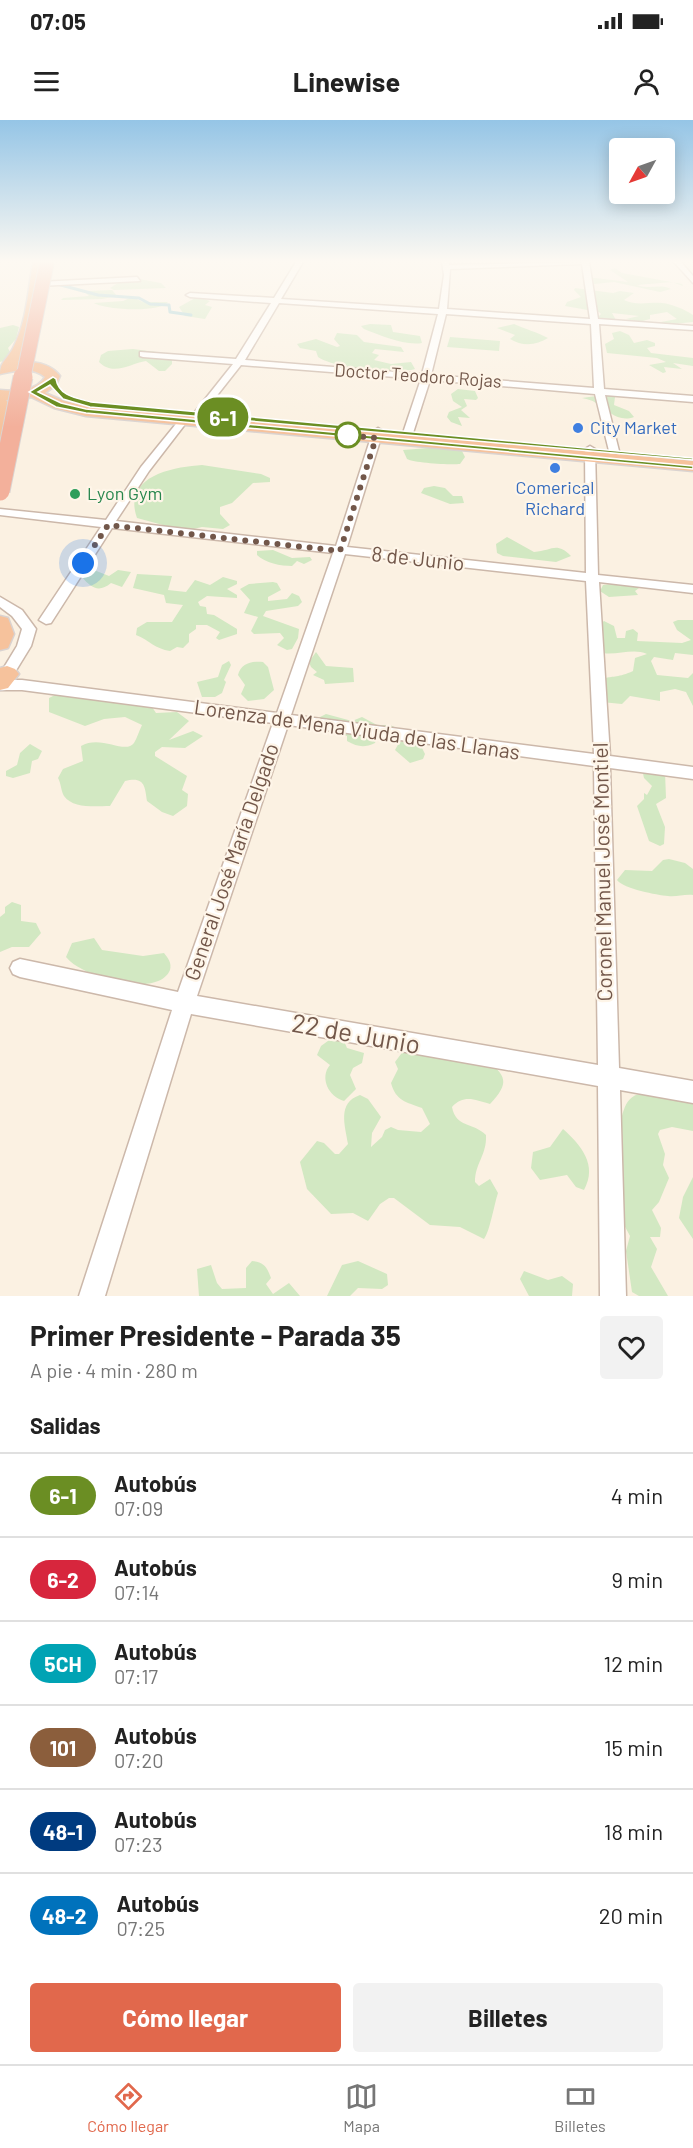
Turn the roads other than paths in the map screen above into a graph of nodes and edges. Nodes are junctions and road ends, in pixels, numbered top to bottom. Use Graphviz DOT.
graph roads {
  1 [pos="25,317"];
  2 [pos="29,317"];
  3 [pos="31,317"];
  4 [pos="32,317"];
  5 [pos="267,317"];
  6 [pos="440,317"];
  7 [pos="509,317"];
  8 [pos="594,317"];
  9 [pos="595,323"];
  10 [pos="693,328"];
  11 [pos="25,353"];
  12 [pos="143,354"];
  13 [pos="239,362"];
  14 [pos="41,368"];
  15 [pos="2,370"];
  16 [pos="427,376"];
  17 [pos="53,379"];
  18 [pos="599,390"];
  19 [pos="31,392"];
  20 [pos="0,395"];
  21 [pos="693,399"];
  22 [pos="90,404"];
  23 [pos="0,405"];
  24 [pos="190,418"];
  25 [pos="408,433"];
  26 [pos="377,434"];
  27 [pos="0,439"];
  28 [pos="591,453"];
  29 [pos="616,455"];
  30 [pos="693,458"];
  31 [pos="0,464"];
  32 [pos="693,466"];
  33 [pos="0,491"];
  34 [pos="0,512"];
  35 [pos="108,525"];
  36 [pos="340,551"];
  37 [pos="592,579"];
  38 [pos="693,589"];
  39 [pos="0,601"];
  40 [pos="46,620"];
  41 [pos="6,678"];
  42 [pos="281,719"];
  43 [pos="602,763"];
  44 [pos="693,773"];
  45 [pos="20,968"];
  46 [pos="184,1002"];
  47 [pos="608,1079"];
  48 [pos="693,1092"];
  49 [pos="92,1296"];
  50 [pos="613,1296"];
  1 -- 23 [label="highway"];
  2 -- 15 [label="highway"];
  3 -- 33 [label="highway, bridge"];
  4 -- 11 [label="highway"];
  5 -- 13 [label="street"];
  6 -- 16 [label="street"];
  7 -- 9 [label="street"];
  8 -- 9 [label="street"];
  9 -- 10 [label="street"];
  9 -- 18 [label="street"];
  11 -- 14 [label="highway"];
  11 -- 22 [label="highway"];
  12 -- 13 [label="street, Doctor Teodoro Rojas"];
  13 -- 16 [label="street, Doctor Teodoro Rojas"];
  13 -- 24 [label="street"];
  14 -- 15 [label="highway"];
  14 -- 17 [label="highway"];
  16 -- 18 [label="street, Doctor Teodoro Rojas"];
  16 -- 25 [label="street"];
  17 -- 19 [label="highway"];
  17 -- 22 [label="highway"];
  18 -- 21 [label="street, Doctor Teodoro Rojas"];
  18 -- 29 [label="street"];
  19 -- 20 [label="highway"];
  19 -- 24 [label="highway"];
  19 -- 31 [label="highway"];
  22 -- 24 [label="highway"];
  23 -- 27 [label="highway"];
  24 -- 26 [label="highway"];
  24 -- 35 [label="street"];
  25 -- 26 [label="highway"];
  25 -- 28 [label="highway"];
  26 -- 28 [label="highway"];
  26 -- 36 [label="street, General José María Delgado"];
  28 -- 29 [label="highway"];
  28 -- 37 [label="street, Coronel Manuel José Montiel"];
  29 -- 30 [label="highway"];
  29 -- 32 [label="highway"];
  34 -- 35 [label="street, 8 de Junio"];
  35 -- 36 [label="street, 8 de Junio"];
  35 -- 40 [label="street"];
  36 -- 37 [label="street, 8 de Junio"];
  36 -- 42 [label="street, General José María Delgado"];
  37 -- 38 [label="street, 8 de Junio"];
  37 -- 43 [label="street, Coronel Manuel José Montiel"];
  39 -- 41 [label="street"];
  41 -- 42 [label="street, Lorenza de Mena Viuda de las Llanas"];
  42 -- 43 [label="street, Lorenza de Mena Viuda de las Llanas"];
  42 -- 46 [label="street, General José María Delgado"];
  43 -- 44 [label="street, Lorenza de Mena Viuda de las Llanas"];
  43 -- 47 [label="street, Coronel Manuel José Montiel"];
  45 -- 46 [label="street, 22 de Junio"];
  46 -- 47 [label="street, 22 de Junio"];
  46 -- 49 [label="street, General José María Delgado"];
  47 -- 48 [label="street, 22 de Junio"];
  47 -- 50 [label="street, Coronel Manuel José Montiel"];
}
